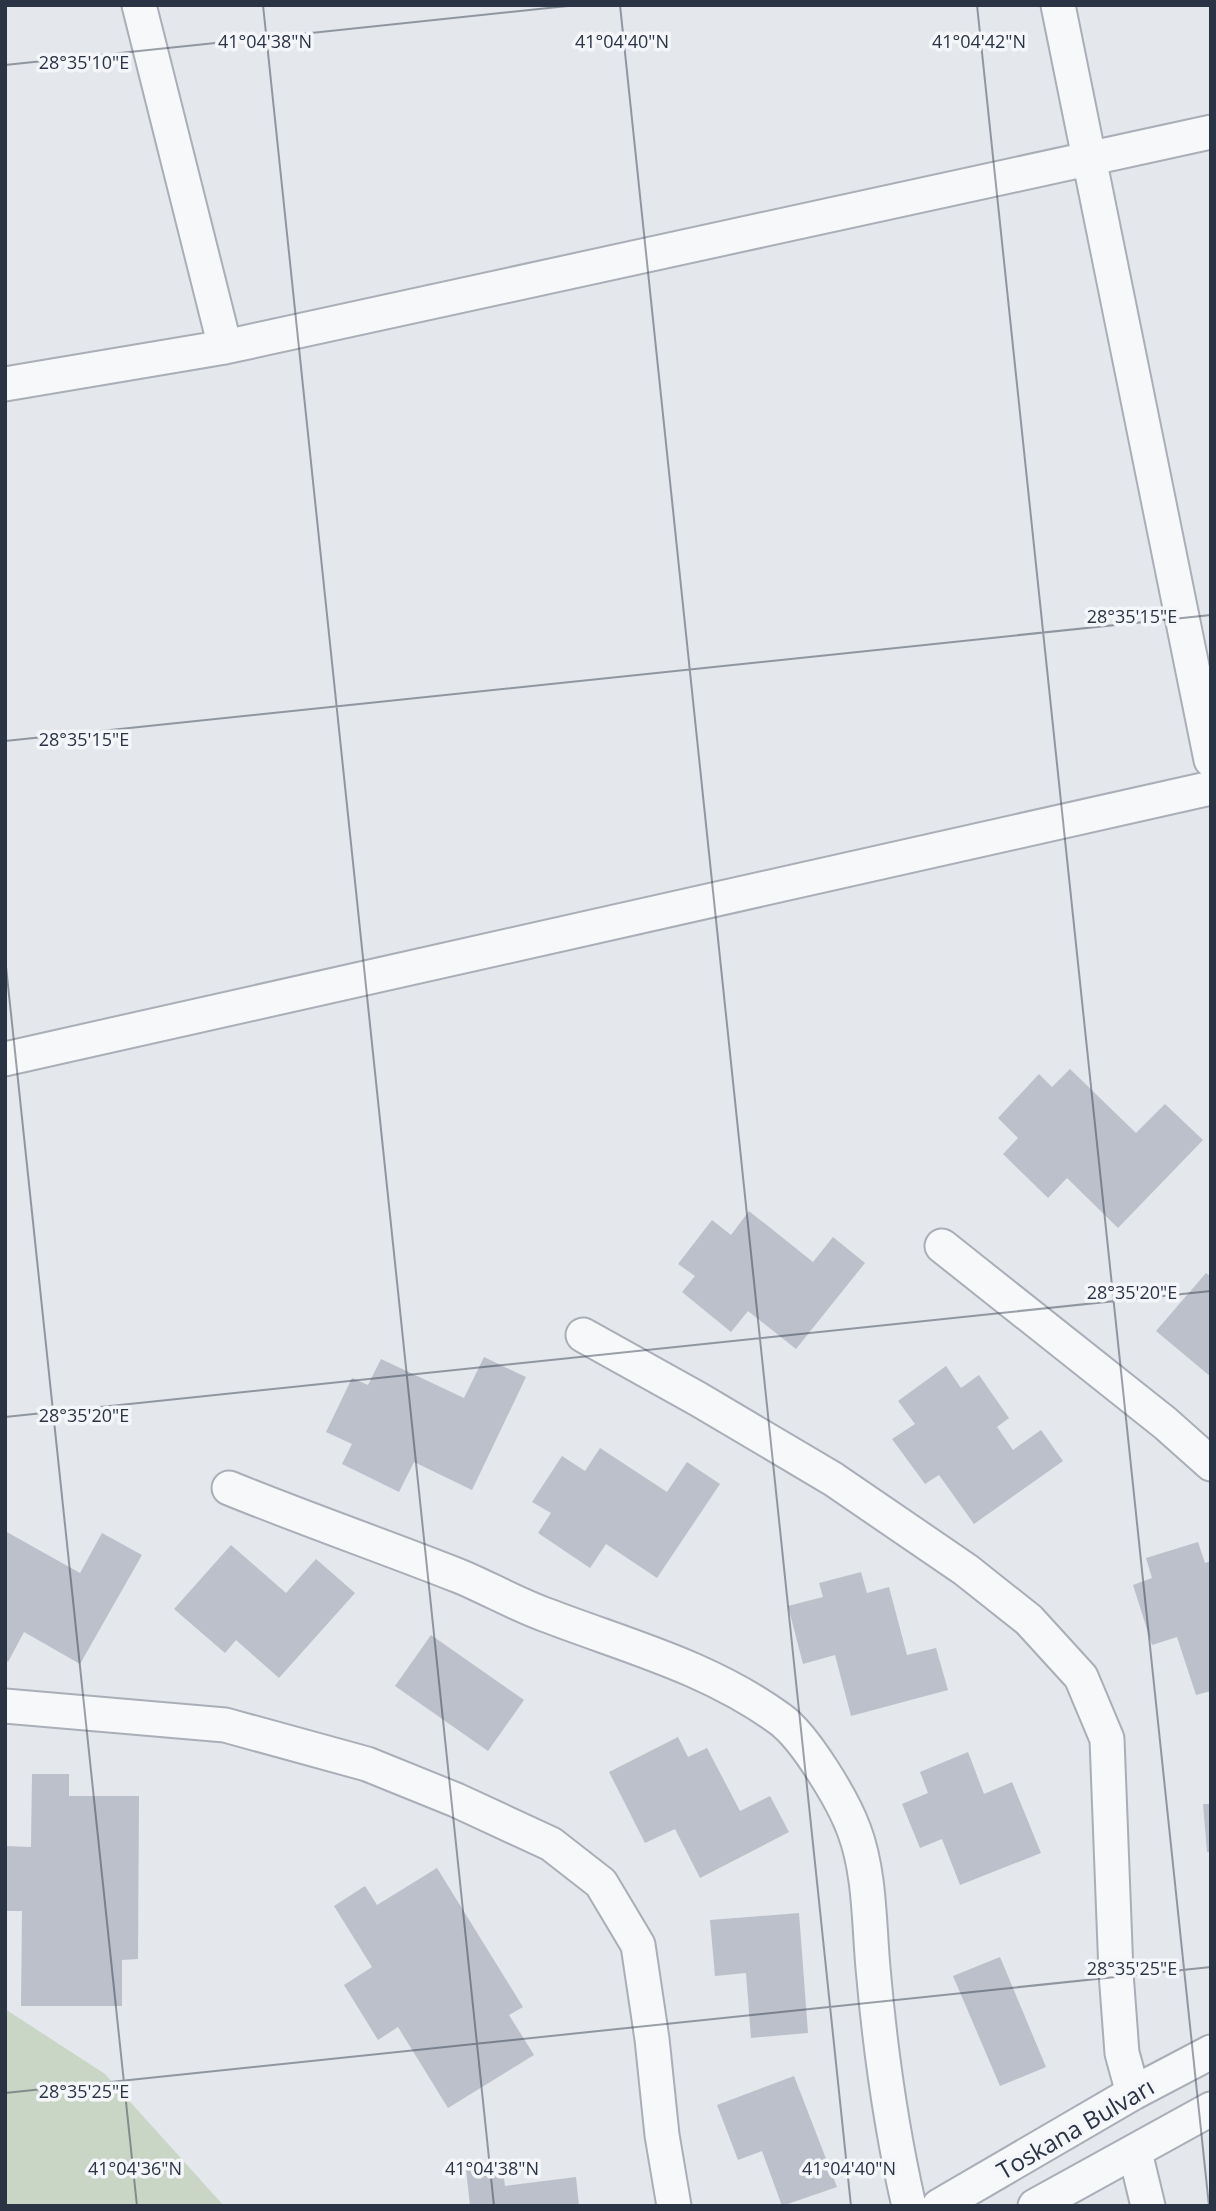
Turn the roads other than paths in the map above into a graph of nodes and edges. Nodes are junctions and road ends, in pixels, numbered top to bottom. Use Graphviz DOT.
graph roads {
  1 [pos="139,5"];
  2 [pos="1058,5"];
  3 [pos="1211,132"];
  4 [pos="1089,157"];
  5 [pos="225,347"];
  6 [pos="5,384"];
  7 [pos="1211,760"];
  8 [pos="1211,788"];
  9 [pos="5,1059"];
  10 [pos="942,1247"];
  11 [pos="583,1335"];
  12 [pos="1211,1464"];
  13 [pos="229,1488"];
  14 [pos="5,1706"];
  15 [pos="1211,2052"];
  16 [pos="1133,2093"];
  17 [pos="1211,2109"];
  18 [pos="1135,2152"];
  19 [pos="674,2206"];
  20 [pos="909,2206"];
  21 [pos="939,2206"];
  22 [pos="1035,2206"];
  23 [pos="1148,2206"];
  1 -- 5 [label="street"];
  2 -- 4 [label="street"];
  3 -- 4 [label="street"];
  4 -- 5 [label="street"];
  4 -- 7 [label="street"];
  5 -- 6 [label="street"];
  8 -- 9 [label="street"];
  10 -- 12 [label="street"];
  11 -- 16 [label="street"];
  13 -- 20 [label="street"];
  14 -- 19 [label="street"];
  15 -- 16 [label="street, Toskana Bulvarı"];
  16 -- 21 [label="street, Toskana Bulvarı"];
  17 -- 18 [label="street, Toskana Bulvarı"];
  18 -- 22 [label="street, Toskana Bulvarı"];
  18 -- 23 [label="street"];
}
